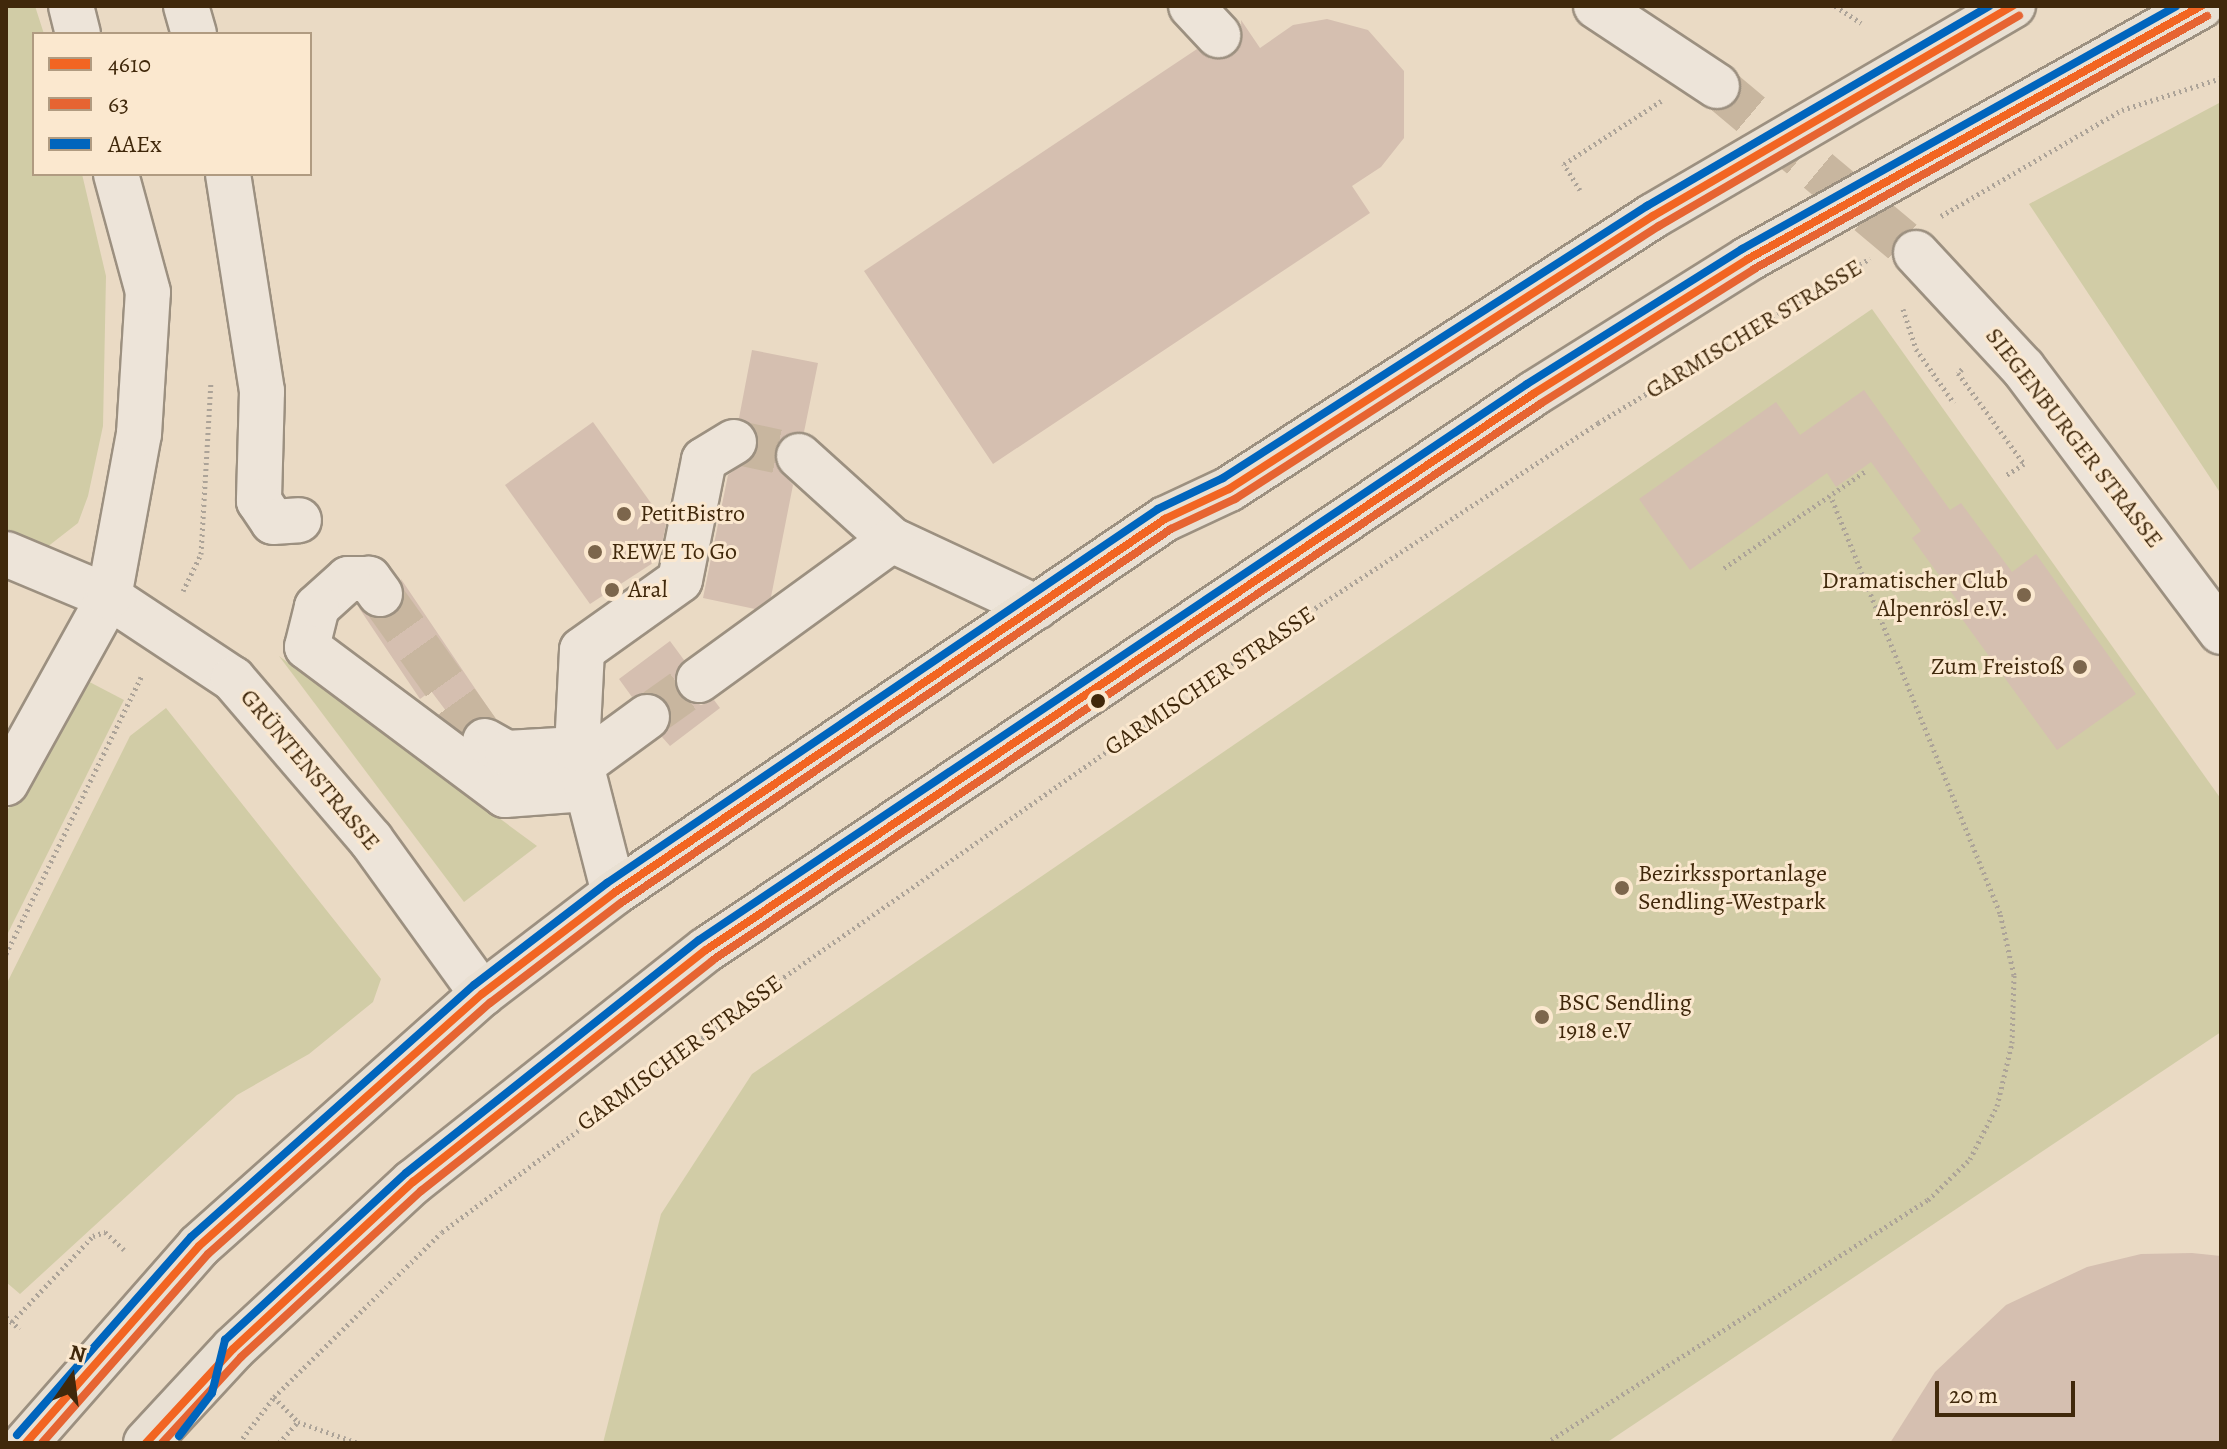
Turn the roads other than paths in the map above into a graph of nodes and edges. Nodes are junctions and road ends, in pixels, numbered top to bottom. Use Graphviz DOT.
graph roads {
  1 [pos="71,6"];
  2 [pos="186,6"];
  3 [pos="1596,6"];
  4 [pos="2013,6"];
  5 [pos="2201,6"];
  6 [pos="78,32"];
  7 [pos="193,32"];
  8 [pos="1717,86"];
  9 [pos="117,176"];
  10 [pos="228,176"];
  11 [pos="1900,250"];
  12 [pos="734,442"];
  13 [pos="799,456"];
  14 [pos="299,520"];
  15 [pos="892,540"];
  16 [pos="6,554"];
  17 [pos="380,594"];
  18 [pos="109,597"];
  19 [pos="1036,607"];
  20 [pos="2221,632"];
  21 [pos="699,680"];
  22 [pos="647,717"];
  23 [pos="485,741"];
  24 [pos="581,768"];
  25 [pos="6,783"];
  26 [pos="614,893"];
  27 [pos="482,994"];
  28 [pos="233,1349"];
  29 [pos="39,1438"];
  30 [pos="146,1443"];
  31 [pos="189,1443"];
  1 -- 6 [label="street"];
  2 -- 7 [label="street"];
  3 -- 8 [label="street"];
  4 -- 19 [label="highway"];
  5 -- 28 [label="highway"];
  9 -- 18 [label="street"];
  10 -- 14 [label="street"];
  11 -- 20 [label="street, SIEGENBURGER STRASSE"];
  12 -- 24 [label="street"];
  13 -- 15 [label="street"];
  15 -- 19 [label="street"];
  15 -- 21 [label="street"];
  16 -- 18 [label="street, GRÜNTENSTRASSE"];
  17 -- 24 [label="street"];
  18 -- 25 [label="street"];
  18 -- 27 [label="street, GRÜNTENSTRASSE"];
  19 -- 26 [label="highway"];
  22 -- 24 [label="street"];
  23 -- 24 [label="street"];
  24 -- 26 [label="street"];
  26 -- 27 [label="highway"];
  27 -- 29 [label="highway"];
  28 -- 30 [label="highway"];
  28 -- 31 [label="highway"];
}
